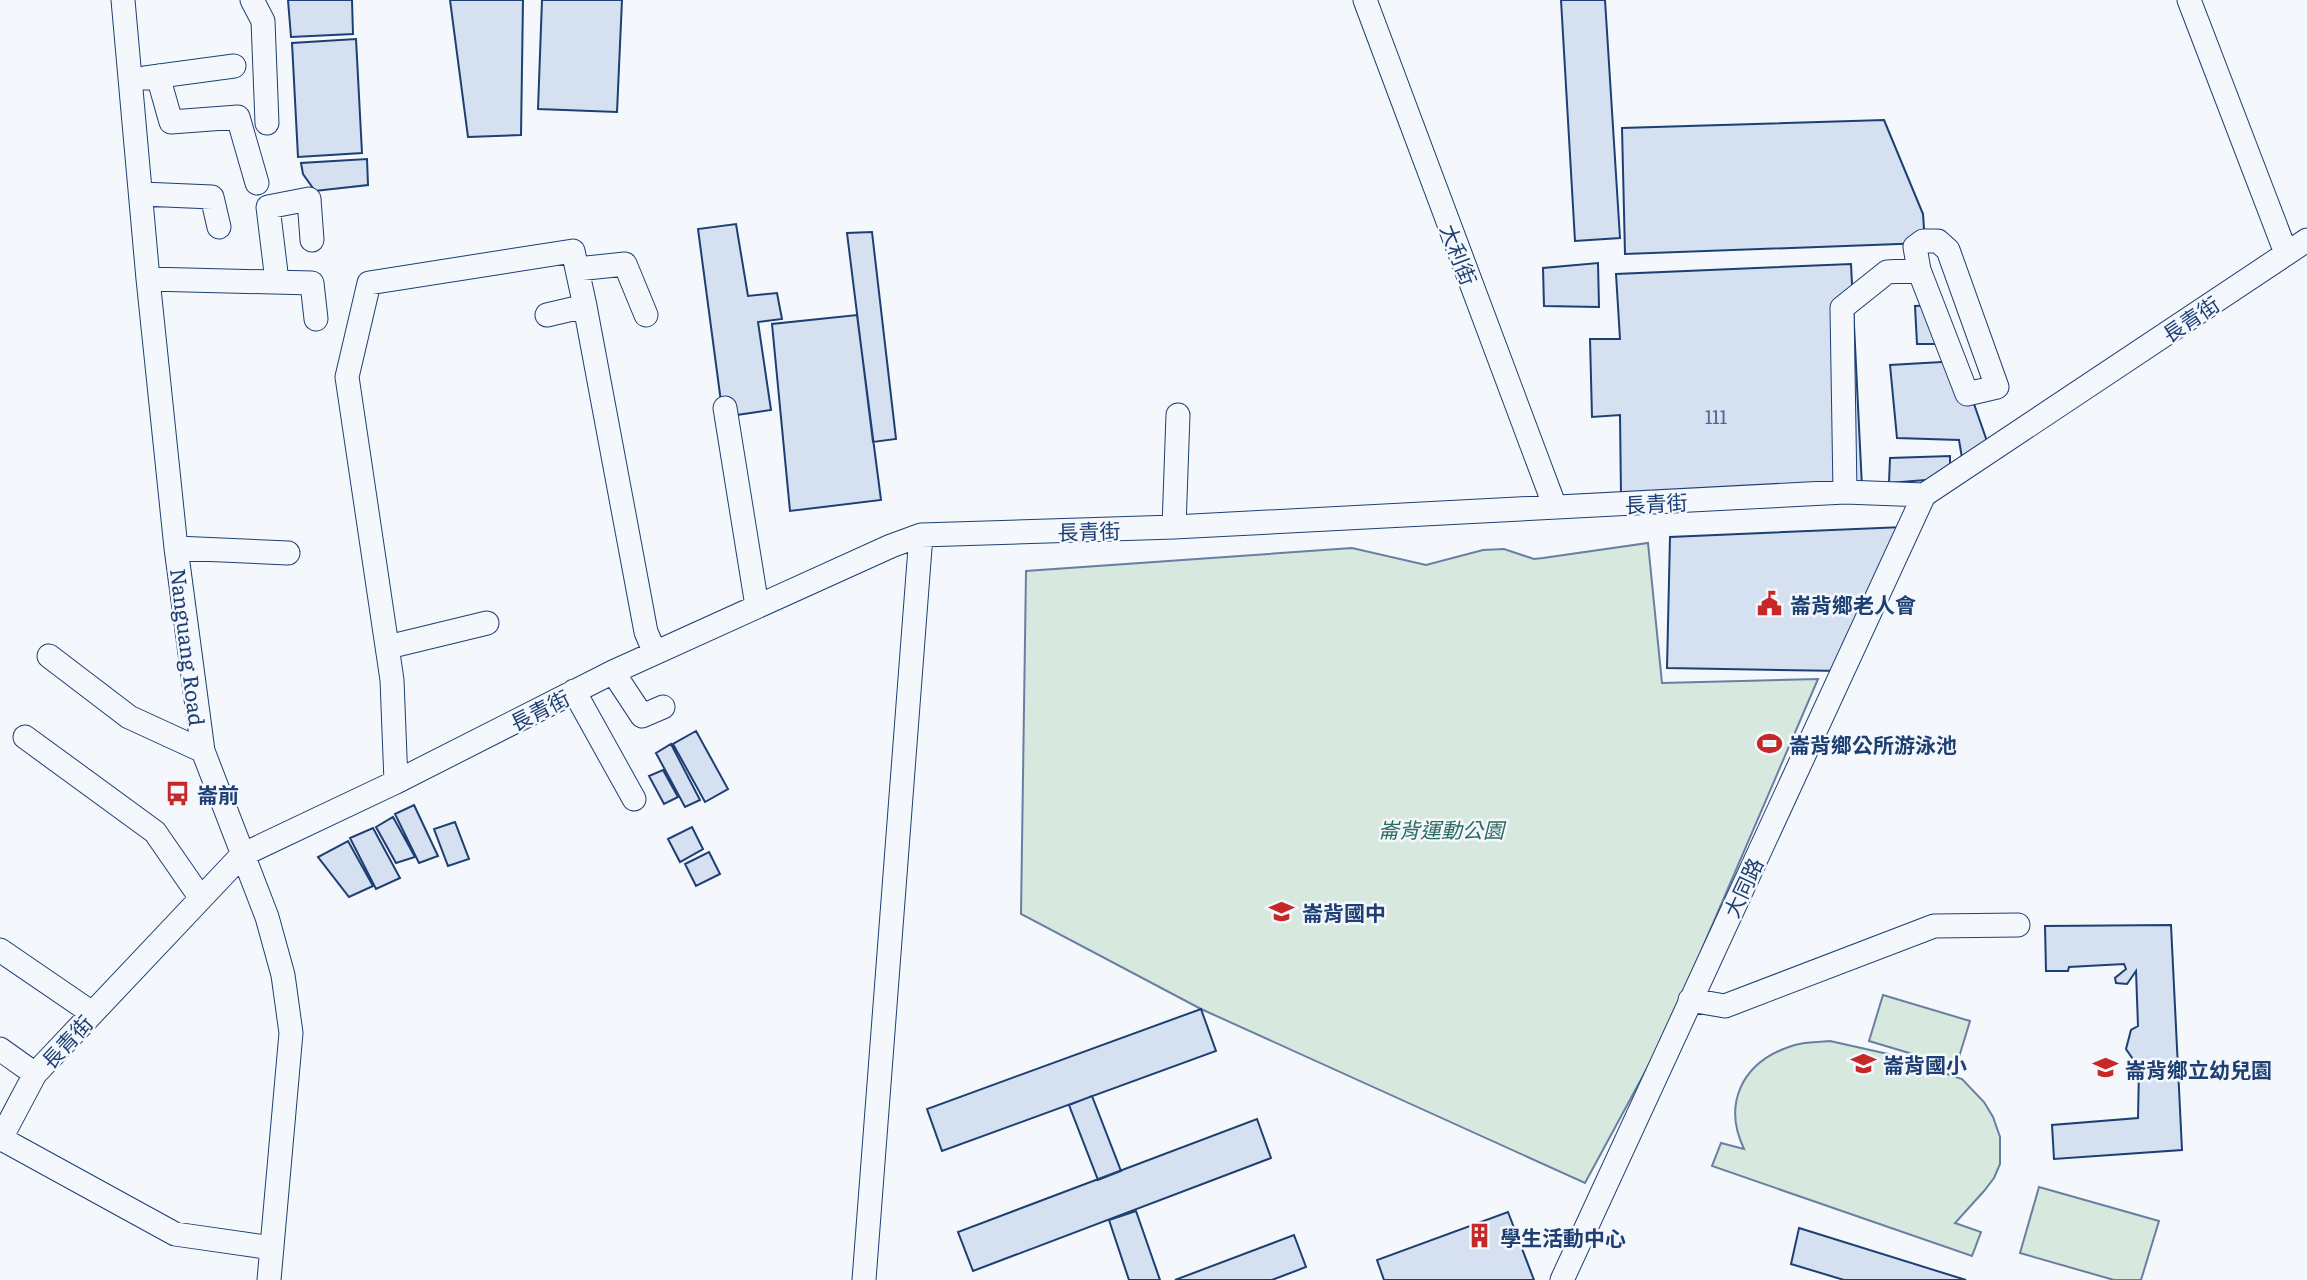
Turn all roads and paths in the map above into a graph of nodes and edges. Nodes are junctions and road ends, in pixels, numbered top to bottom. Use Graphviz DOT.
graph roads {
  1 [pos="123,0"];
  2 [pos="252,0"];
  3 [pos="1365,0"];
  4 [pos="2189,0"];
  5 [pos="234,66"];
  6 [pos="158,76"];
  7 [pos="131,80"];
  8 [pos="267,123"];
  9 [pos="257,183"];
  10 [pos="142,194"];
  11 [pos="219,227"];
  12 [pos="312,240"];
  13 [pos="2307,240"];
  14 [pos="2286,253"];
  15 [pos="577,269"];
  16 [pos="1919,270"];
  17 [pos="148,279"];
  18 [pos="277,281"];
  19 [pos="585,306"];
  20 [pos="547,315"];
  21 [pos="646,315"];
  22 [pos="316,319"];
  23 [pos="724,408"];
  24 [pos="1178,415"];
  25 [pos="1845,492"];
  26 [pos="1924,495"];
  27 [pos="1555,507"];
  28 [pos="1174,527"];
  29 [pos="921,535"];
  30 [pos="176,548"];
  31 [pos="288,553"];
  32 [pos="757,607"];
  33 [pos="487,623"];
  34 [pos="388,647"];
  35 [pos="655,653"];
  36 [pos="49,656"];
  37 [pos="612,672"];
  38 [pos="574,691"];
  39 [pos="663,707"];
  40 [pos="25,737"];
  41 [pos="203,751"];
  42 [pos="396,782"];
  43 [pos="634,799"];
  44 [pos="242,855"];
  45 [pos="200,897"];
  46 [pos="2018,925"];
  47 [pos="0,950"];
  48 [pos="1690,1000"];
  49 [pos="92,1013"];
  50 [pos="0,1049"];
  51 [pos="35,1074"];
  52 [pos="0,1139"];
  53 [pos="272,1248"];
  54 [pos="269,1280"];
  55 [pos="864,1280"];
  56 [pos="1562,1280"];
  1 -- 7 [label="street, Nanguang Road"];
  2 -- 8 [label="street"];
  3 -- 27 [label="street, 大利街"];
  4 -- 14 [label="street"];
  5 -- 6 [label="street"];
  6 -- 7 [label="street"];
  6 -- 9 [label="street"];
  7 -- 10 [label="street, Nanguang Road"];
  10 -- 11 [label="street"];
  10 -- 17 [label="street, Nanguang Road"];
  12 -- 18 [label="street"];
  13 -- 14 [label="street, 長青街"];
  14 -- 26 [label="street, 長青街"];
  15 -- 19 [label="street"];
  15 -- 21 [label="street"];
  15 -- 34 [label="street"];
  16 -- 16 [label="street"];
  16 -- 25 [label="street"];
  17 -- 18 [label="street"];
  17 -- 30 [label="street, Nanguang Road"];
  18 -- 22 [label="street"];
  19 -- 20 [label="street"];
  19 -- 35 [label="street"];
  23 -- 32 [label="street"];
  24 -- 28 [label="street"];
  25 -- 26 [label="street, 長青街"];
  25 -- 27 [label="street, 長青街"];
  26 -- 48 [label="street, 大同路"];
  27 -- 28 [label="street, 長青街"];
  28 -- 29 [label="street, 長青街"];
  29 -- 32 [label="street, 長青街"];
  29 -- 55 [label="street"];
  30 -- 31 [label="street"];
  30 -- 41 [label="street, Nanguang Road"];
  32 -- 35 [label="street, 長青街"];
  33 -- 34 [label="street"];
  34 -- 42 [label="street"];
  35 -- 37 [label="street, 長青街"];
  36 -- 41 [label="street"];
  37 -- 38 [label="street, 長青街"];
  37 -- 39 [label="street"];
  38 -- 42 [label="street, 長青街"];
  38 -- 43 [label="street"];
  40 -- 45 [label="street"];
  41 -- 44 [label="street, Nanguang Road"];
  42 -- 44 [label="street, 長青街"];
  44 -- 45 [label="street, 長青街"];
  44 -- 53 [label="street, Nanguang Road"];
  45 -- 49 [label="street, 長青街"];
  46 -- 48 [label="street"];
  47 -- 49 [label="street"];
  48 -- 56 [label="street, 大同路"];
  49 -- 51 [label="street, 長青街"];
  50 -- 51 [label="street"];
  51 -- 52 [label="street, 長青街"];
  52 -- 53 [label="street"];
  53 -- 54 [label="street, Nanguang Road"];
}
